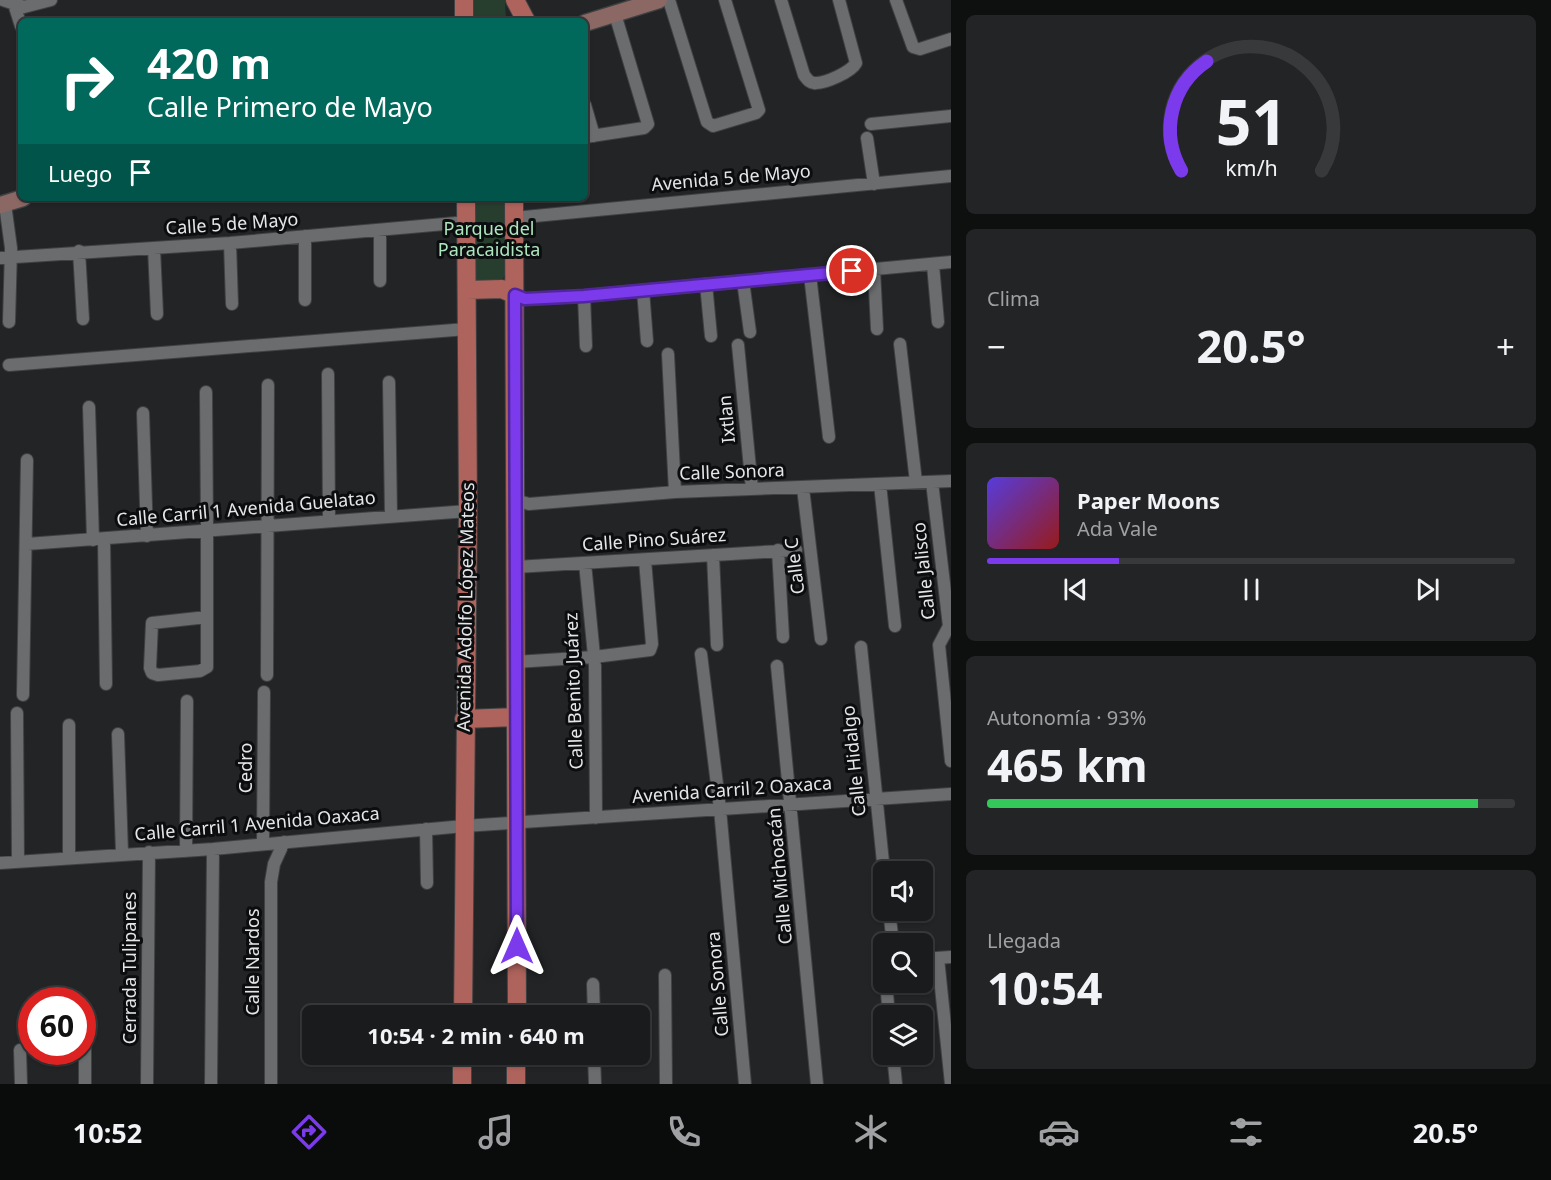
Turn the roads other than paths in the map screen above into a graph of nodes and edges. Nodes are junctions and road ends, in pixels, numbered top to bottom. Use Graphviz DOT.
graph roads {
  1 [pos="51,0"];
  2 [pos="464,0"];
  3 [pos="514,0"];
  4 [pos="659,0"];
  5 [pos="669,0"];
  6 [pos="725,0"];
  7 [pos="781,0"];
  8 [pos="839,0"];
  9 [pos="896,0"];
  10 [pos="10,1"];
  11 [pos="615,14"];
  12 [pos="464,18"];
  13 [pos="514,18"];
  14 [pos="524,18"];
  15 [pos="18,19"];
  16 [pos="588,22"];
  17 [pos="951,39"];
  18 [pos="951,116"];
  19 [pos="871,124"];
  20 [pos="590,136"];
  21 [pos="867,138"];
  22 [pos="951,176"];
  23 [pos="874,184"];
  24 [pos="18,200"];
  25 [pos="466,201"];
  26 [pos="514,201"];
  27 [pos="2,205"];
  28 [pos="514,218"];
  29 [pos="466,222"];
  30 [pos="380,230"];
  31 [pos="305,236"];
  32 [pos="230,243"];
  33 [pos="154,248"];
  34 [pos="80,251"];
  35 [pos="5,258"];
  36 [pos="951,262"];
  37 [pos="933,265"];
  38 [pos="873,269"];
  39 [pos="810,275"];
  40 [pos="380,281"];
  41 [pos="743,281"];
  42 [pos="706,284"];
  43 [pos="467,290"];
  44 [pos="643,290"];
  45 [pos="515,295"];
  46 [pos="584,296"];
  47 [pos="305,300"];
  48 [pos="232,304"];
  49 [pos="158,315"];
  50 [pos="83,319"];
  51 [pos="9,322"];
  52 [pos="938,322"];
  53 [pos="467,329"];
  54 [pos="878,329"];
  55 [pos="750,332"];
  56 [pos="711,336"];
  57 [pos="647,341"];
  58 [pos="900,344"];
  59 [pos="738,345"];
  60 [pos="586,346"];
  61 [pos="668,354"];
  62 [pos="9,365"];
  63 [pos="328,374"];
  64 [pos="389,382"];
  65 [pos="268,385"];
  66 [pos="206,392"];
  67 [pos="89,407"];
  68 [pos="142,413"];
  69 [pos="829,437"];
  70 [pos="27,460"];
  71 [pos="951,481"];
  72 [pos="916,482"];
  73 [pos="932,482"];
  74 [pos="880,484"];
  75 [pos="803,488"];
  76 [pos="752,489"];
  77 [pos="675,492"];
  78 [pos="515,500"];
  79 [pos="468,511"];
  80 [pos="391,516"];
  81 [pos="329,522"];
  82 [pos="269,526"];
  83 [pos="207,530"];
  84 [pos="147,536"];
  85 [pos="99,539"];
  86 [pos="27,544"];
  87 [pos="796,549"];
  88 [pos="778,550"];
  89 [pos="712,555"];
  90 [pos="645,560"];
  91 [pos="585,563"];
  92 [pos="516,567"];
  93 [pos="207,617"];
  94 [pos="895,626"];
  95 [pos="783,637"];
  96 [pos="821,639"];
  97 [pos="717,645"];
  98 [pos="861,646"];
  99 [pos="701,654"];
  100 [pos="594,657"];
  101 [pos="515,662"];
  102 [pos="777,666"];
  103 [pos="267,675"];
  104 [pos="106,684"];
  105 [pos="264,692"];
  106 [pos="23,695"];
  107 [pos="187,701"];
  108 [pos="17,713"];
  109 [pos="515,717"];
  110 [pos="464,719"];
  111 [pos="69,725"];
  112 [pos="118,734"];
  113 [pos="951,761"];
  114 [pos="951,794"];
  115 [pos="875,798"];
  116 [pos="792,802"];
  117 [pos="720,809"];
  118 [pos="596,818"];
  119 [pos="516,824"];
  120 [pos="464,826"];
  121 [pos="426,829"];
  122 [pos="284,842"];
  123 [pos="263,844"];
  124 [pos="213,849"];
  125 [pos="186,851"];
  126 [pos="148,852"];
  127 [pos="122,853"];
  128 [pos="69,857"];
  129 [pos="18,861"];
  130 [pos="883,861"];
  131 [pos="0,863"];
  132 [pos="427,883"];
  133 [pos="945,957"];
  134 [pos="665,975"];
  135 [pos="593,984"];
  136 [pos="463,1005"];
  137 [pos="517,1005"];
  138 [pos="594,1005"];
  139 [pos="20,1065"];
  140 [pos="85,1065"];
  141 [pos="462,1065"];
  142 [pos="516,1065"];
  143 [pos="594,1065"];
  144 [pos="894,1065"];
  145 [pos="21,1084"];
  146 [pos="85,1084"];
  147 [pos="147,1084"];
  148 [pos="211,1084"];
  149 [pos="271,1084"];
  150 [pos="462,1084"];
  151 [pos="516,1084"];
  152 [pos="595,1084"];
  153 [pos="666,1084"];
  154 [pos="745,1084"];
  155 [pos="817,1084"];
  156 [pos="896,1084"];
  157 [pos="951,1084"];
  1 -- 10 [label="street"];
  2 -- 12 [label="main road"];
  3 -- 13 [label="main road"];
  3 -- 14 [label="main road"];
  4 -- 11 [label="street"];
  5 -- 6 [label="street"];
  7 -- 8 [label="street"];
  9 -- 17 [label="street"];
  10 -- 15 [label="street"];
  11 -- 16 [label="street"];
  11 -- 20 [label="street"];
  18 -- 19 [label="street"];
  21 -- 23 [label="street"];
  22 -- 23 [label="street, Avenida 5 de Mayo"];
  23 -- 28 [label="street, Avenida 5 de Mayo"];
  24 -- 27 [label="street"];
  25 -- 29 [label="main road, Avenida Adolfo López Mateos"];
  26 -- 28 [label="main road"];
  27 -- 35 [label="street"];
  28 -- 45 [label="main road"];
  29 -- 30 [label="street, Calle 5 de Mayo"];
  29 -- 43 [label="main road, Avenida Adolfo López Mateos"];
  30 -- 31 [label="street, Calle 5 de Mayo"];
  30 -- 40 [label="street"];
  31 -- 32 [label="street, Calle 5 de Mayo"];
  31 -- 47 [label="street"];
  32 -- 33 [label="street, Calle 5 de Mayo"];
  32 -- 48 [label="street"];
  33 -- 34 [label="street, Calle 5 de Mayo"];
  33 -- 49 [label="street"];
  34 -- 35 [label="street, Calle 5 de Mayo"];
  34 -- 50 [label="street"];
  35 -- 51 [label="street"];
  36 -- 37 [label="street"];
  37 -- 38 [label="street"];
  37 -- 52 [label="street"];
  38 -- 39 [label="street"];
  38 -- 54 [label="street"];
  39 -- 41 [label="street"];
  39 -- 69 [label="street"];
  41 -- 42 [label="street"];
  41 -- 55 [label="street"];
  42 -- 44 [label="street"];
  42 -- 56 [label="street"];
  43 -- 45 [label="main road"];
  43 -- 53 [label="main road, Avenida Adolfo López Mateos"];
  44 -- 46 [label="street"];
  44 -- 57 [label="street"];
  45 -- 46 [label="street"];
  45 -- 78 [label="main road"];
  46 -- 60 [label="street"];
  53 -- 62 [label="street"];
  53 -- 79 [label="main road, Avenida Adolfo López Mateos"];
  58 -- 72 [label="street"];
  59 -- 76 [label="street, Ixtlan"];
  61 -- 77 [label="street"];
  63 -- 81 [label="street"];
  64 -- 80 [label="street"];
  65 -- 82 [label="street"];
  66 -- 83 [label="street"];
  67 -- 85 [label="street"];
  68 -- 84 [label="street"];
  70 -- 86 [label="street"];
  71 -- 73 [label="street, Calle Sonora"];
  72 -- 73 [label="street, Calle Sonora"];
  72 -- 74 [label="street, Calle Sonora"];
  73 -- 113 [label="street, Calle Jalisco"];
  74 -- 75 [label="street, Calle Sonora"];
  74 -- 94 [label="street"];
  75 -- 76 [label="street, Calle Sonora"];
  75 -- 96 [label="street, Calle C"];
  76 -- 77 [label="street, Calle Sonora"];
  77 -- 78 [label="street, Calle Sonora"];
  78 -- 92 [label="main road"];
  79 -- 80 [label="street, Calle Carril 1 Avenida Guelatao"];
  79 -- 110 [label="main road, Avenida Adolfo López Mateos"];
  80 -- 81 [label="street, Calle Carril 1 Avenida Guelatao"];
  81 -- 82 [label="street, Calle Carril 1 Avenida Guelatao"];
  82 -- 83 [label="street, Calle Carril 1 Avenida Guelatao"];
  82 -- 103 [label="street"];
  83 -- 84 [label="street, Calle Carril 1 Avenida Guelatao"];
  83 -- 93 [label="street"];
  84 -- 85 [label="street, Calle Carril 1 Avenida Guelatao"];
  85 -- 86 [label="street, Calle Carril 1 Avenida Guelatao"];
  85 -- 104 [label="street"];
  86 -- 106 [label="street"];
  87 -- 88 [label="street, Calle Pino Suárez"];
  88 -- 89 [label="street, Calle Pino Suárez"];
  88 -- 95 [label="street"];
  89 -- 90 [label="street, Calle Pino Suárez"];
  89 -- 97 [label="street"];
  90 -- 91 [label="street, Calle Pino Suárez"];
  90 -- 100 [label="street"];
  91 -- 92 [label="street, Calle Pino Suárez"];
  91 -- 100 [label="street, Calle Benito Juárez"];
  92 -- 101 [label="main road"];
  93 -- 93 [label="street"];
  98 -- 115 [label="street, Calle Hidalgo"];
  99 -- 117 [label="street, Calle Sonora"];
  100 -- 101 [label="street"];
  100 -- 118 [label="street, Calle Benito Juárez"];
  101 -- 109 [label="main road"];
  102 -- 116 [label="street, Calle Michoacán"];
  105 -- 123 [label="street, Cedro"];
  107 -- 125 [label="street"];
  108 -- 129 [label="street"];
  109 -- 110 [label="main road"];
  109 -- 119 [label="main road"];
  110 -- 120 [label="main road, Avenida Adolfo López Mateos"];
  111 -- 128 [label="street"];
  112 -- 127 [label="street"];
  114 -- 115 [label="street, Avenida Carril 2 Oaxaca"];
  115 -- 116 [label="street, Avenida Carril 2 Oaxaca"];
  115 -- 130 [label="street, Calle Hidalgo"];
  116 -- 117 [label="street, Avenida Carril 2 Oaxaca"];
  116 -- 155 [label="street, Calle Michoacán"];
  117 -- 118 [label="street, Avenida Carril 2 Oaxaca"];
  117 -- 154 [label="street, Calle Sonora"];
  118 -- 119 [label="street, Avenida Carril 2 Oaxaca"];
  119 -- 120 [label="street, Calle Carril 1 Avenida Oaxaca"];
  119 -- 137 [label="main road"];
  120 -- 121 [label="street, Calle Carril 1 Avenida Oaxaca"];
  120 -- 136 [label="main road, Avenida Adolfo López Mateos"];
  121 -- 122 [label="street, Calle Carril 1 Avenida Oaxaca"];
  121 -- 132 [label="street"];
  122 -- 123 [label="street, Calle Carril 1 Avenida Oaxaca"];
  122 -- 149 [label="street, Calle Nardos"];
  123 -- 124 [label="street, Calle Carril 1 Avenida Oaxaca"];
  124 -- 125 [label="street, Calle Carril 1 Avenida Oaxaca"];
  124 -- 148 [label="street"];
  125 -- 126 [label="street, Calle Carril 1 Avenida Oaxaca"];
  126 -- 127 [label="street, Calle Carril 1 Avenida Oaxaca"];
  126 -- 147 [label="street, Cerrada Tulipanes"];
  127 -- 128 [label="street, Calle Carril 1 Avenida Oaxaca"];
  128 -- 129 [label="street, Calle Carril 1 Avenida Oaxaca"];
  129 -- 131 [label="street, Calle Carril 1 Avenida Oaxaca"];
  133 -- 157 [label="street"];
  134 -- 153 [label="street"];
  135 -- 138 [label="street"];
  139 -- 145 [label="street"];
  140 -- 146 [label="street"];
  141 -- 150 [label="main road"];
  142 -- 151 [label="main road"];
  143 -- 152 [label="street"];
  144 -- 156 [label="street"];
}
